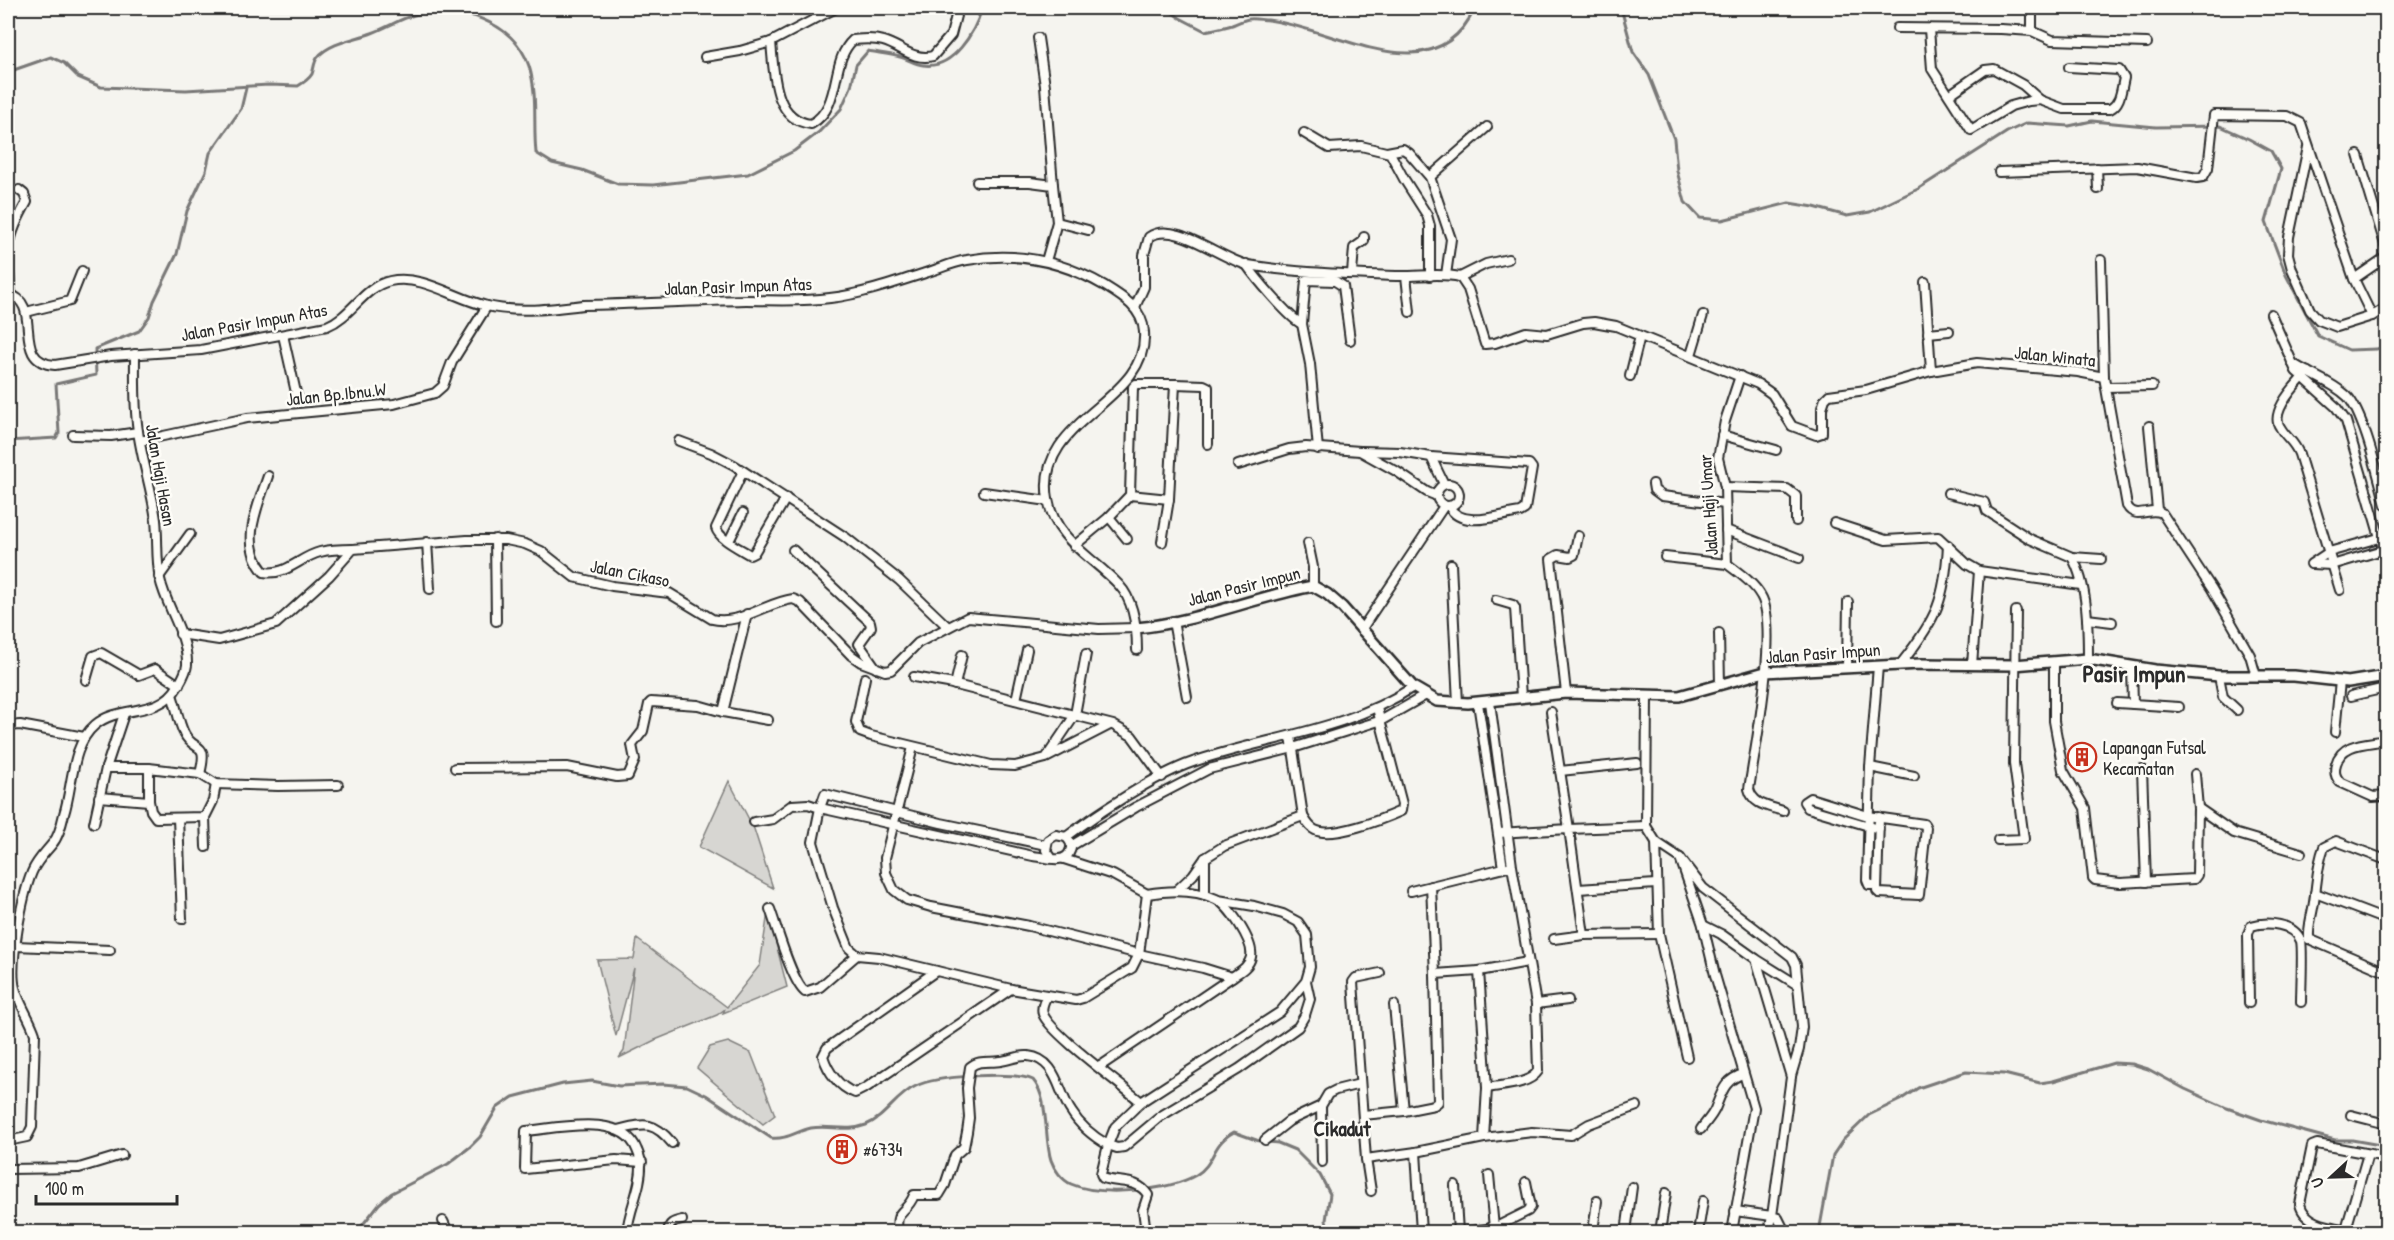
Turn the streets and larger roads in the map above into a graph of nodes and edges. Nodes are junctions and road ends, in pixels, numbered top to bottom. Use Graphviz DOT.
graph roads {
  1 [pos="836,8"];
  2 [pos="958,8"];
  3 [pos="2032,8"];
  4 [pos="1897,28"];
  5 [pos="1929,29"];
  6 [pos="2032,32"];
  7 [pos="1038,38"];
  8 [pos="771,42"];
  9 [pos="2147,43"];
  10 [pos="705,57"];
  11 [pos="2069,67"];
  12 [pos="1949,94"];
  13 [pos="2040,100"];
  14 [pos="1487,126"];
  15 [pos="1304,133"];
  16 [pos="2308,145"];
  17 [pos="1387,152"];
  18 [pos="2358,155"];
  19 [pos="2097,168"];
  20 [pos="1999,172"];
  21 [pos="1430,177"];
  22 [pos="977,182"];
  23 [pos="1053,185"];
  24 [pos="2098,189"];
  25 [pos="19,190"];
  26 [pos="1057,222"];
  27 [pos="1088,230"];
  28 [pos="1364,237"];
  29 [pos="2386,248"];
  30 [pos="2386,257"];
  31 [pos="1508,259"];
  32 [pos="2101,260"];
  33 [pos="1046,261"];
  34 [pos="1246,264"];
  35 [pos="82,272"];
  36 [pos="1352,273"];
  37 [pos="1446,274"];
  38 [pos="1406,276"];
  39 [pos="1430,276"];
  40 [pos="1460,277"];
  41 [pos="2354,279"];
  42 [pos="1925,282"];
  43 [pos="9,294"];
  44 [pos="487,306"];
  45 [pos="1136,307"];
  46 [pos="2386,308"];
  47 [pos="26,312"];
  48 [pos="1410,312"];
  49 [pos="2271,314"];
  50 [pos="1703,315"];
  51 [pos="2372,316"];
  52 [pos="1302,324"];
  53 [pos="1948,331"];
  54 [pos="1928,333"];
  55 [pos="283,335"];
  56 [pos="1640,336"];
  57 [pos="1350,340"];
  58 [pos="135,354"];
  59 [pos="1691,356"];
  60 [pos="1931,371"];
  61 [pos="2305,375"];
  62 [pos="1630,376"];
  63 [pos="1740,376"];
  64 [pos="2104,377"];
  65 [pos="1175,384"];
  66 [pos="2152,386"];
  67 [pos="2106,387"];
  68 [pos="297,396"];
  69 [pos="2356,408"];
  70 [pos="2343,416"];
  71 [pos="2149,426"];
  72 [pos="73,435"];
  73 [pos="1722,435"];
  74 [pos="139,437"];
  75 [pos="679,441"];
  76 [pos="1208,444"];
  77 [pos="1318,449"];
  78 [pos="1776,450"];
  79 [pos="1360,451"];
  80 [pos="1431,457"];
  81 [pos="1238,465"];
  82 [pos="743,471"];
  83 [pos="268,476"];
  84 [pos="2379,480"];
  85 [pos="1444,484"];
  86 [pos="1653,484"];
  87 [pos="2365,485"];
  88 [pos="1725,487"];
  89 [pos="984,492"];
  90 [pos="1948,493"];
  91 [pos="1130,495"];
  92 [pos="1437,496"];
  93 [pos="786,498"];
  94 [pos="1169,499"];
  95 [pos="1048,501"];
  96 [pos="1725,504"];
  97 [pos="2386,505"];
  98 [pos="1446,506"];
  99 [pos="2157,510"];
  100 [pos="743,513"];
  101 [pos="1109,517"];
  102 [pos="1796,520"];
  103 [pos="1834,523"];
  104 [pos="1726,530"];
  105 [pos="190,534"];
  106 [pos="1578,536"];
  107 [pos="2383,537"];
  108 [pos="495,539"];
  109 [pos="1127,539"];
  110 [pos="729,541"];
  111 [pos="427,542"];
  112 [pos="1162,542"];
  113 [pos="1308,543"];
  114 [pos="1948,545"];
  115 [pos="1074,546"];
  116 [pos="353,549"];
  117 [pos="793,550"];
  118 [pos="2329,552"];
  119 [pos="2386,552"];
  120 [pos="1665,557"];
  121 [pos="2072,557"];
  122 [pos="1799,558"];
  123 [pos="2101,559"];
  124 [pos="1451,564"];
  125 [pos="1727,564"];
  126 [pos="2332,565"];
  127 [pos="1979,571"];
  128 [pos="159,577"];
  129 [pos="2081,585"];
  130 [pos="1313,586"];
  131 [pos="430,589"];
  132 [pos="2340,590"];
  133 [pos="1496,600"];
  134 [pos="1848,602"];
  135 [pos="2016,611"];
  136 [pos="747,614"];
  137 [pos="2087,618"];
  138 [pos="496,621"];
  139 [pos="1173,621"];
  140 [pos="2112,622"];
  141 [pos="948,627"];
  142 [pos="1136,628"];
  143 [pos="1361,630"];
  144 [pos="1719,633"];
  145 [pos="180,634"];
  146 [pos="1027,650"];
  147 [pos="1137,650"];
  148 [pos="1086,654"];
  149 [pos="962,655"];
  150 [pos="2088,659"];
  151 [pos="2054,663"];
  152 [pos="1904,665"];
  153 [pos="1972,665"];
  154 [pos="1878,666"];
  155 [pos="2014,666"];
  156 [pos="2132,666"];
  157 [pos="1847,668"];
  158 [pos="877,669"];
  159 [pos="1765,672"];
  160 [pos="2219,675"];
  161 [pos="2256,676"];
  162 [pos="2386,676"];
  163 [pos="914,677"];
  164 [pos="865,678"];
  165 [pos="86,680"];
  166 [pos="2340,681"];
  167 [pos="179,685"];
  168 [pos="955,685"];
  169 [pos="1720,686"];
  170 [pos="1413,687"];
  171 [pos="2386,688"];
  172 [pos="1566,693"];
  173 [pos="172,695"];
  174 [pos="1426,695"];
  175 [pos="1647,696"];
  176 [pos="2351,696"];
  177 [pos="1187,697"];
  178 [pos="1521,697"];
  179 [pos="1016,700"];
  180 [pos="1490,702"];
  181 [pos="1458,703"];
  182 [pos="1478,703"];
  183 [pos="2117,703"];
  184 [pos="2133,704"];
  185 [pos="2179,707"];
  186 [pos="1377,708"];
  187 [pos="2237,710"];
  188 [pos="723,712"];
  189 [pos="1551,712"];
  190 [pos="124,714"];
  191 [pos="1075,715"];
  192 [pos="768,720"];
  193 [pos="1382,720"];
  194 [pos="1110,724"];
  195 [pos="8,726"];
  196 [pos="2335,732"];
  197 [pos="1291,736"];
  198 [pos="84,737"];
  199 [pos="1495,737"];
  200 [pos="1483,738"];
  201 [pos="2386,740"];
  202 [pos="913,747"];
  203 [pos="1293,748"];
  204 [pos="1046,758"];
  205 [pos="1637,763"];
  206 [pos="1870,767"];
  207 [pos="106,768"];
  208 [pos="149,768"];
  209 [pos="455,768"];
  210 [pos="2142,769"];
  211 [pos="1560,771"];
  212 [pos="200,774"];
  213 [pos="2195,774"];
  214 [pos="1914,776"];
  215 [pos="1162,777"];
  216 [pos="216,784"];
  217 [pos="338,784"];
  218 [pos="2386,796"];
  219 [pos="99,797"];
  220 [pos="149,801"];
  221 [pos="820,808"];
  222 [pos="2198,808"];
  223 [pos="896,811"];
  224 [pos="1783,811"];
  225 [pos="1303,816"];
  226 [pos="1868,816"];
  227 [pos="205,817"];
  228 [pos="1880,817"];
  229 [pos="178,818"];
  230 [pos="754,822"];
  231 [pos="94,823"];
  232 [pos="892,823"];
  233 [pos="1646,826"];
  234 [pos="1868,826"];
  235 [pos="1879,828"];
  236 [pos="1569,829"];
  237 [pos="1509,832"];
  238 [pos="1498,833"];
  239 [pos="1066,837"];
  240 [pos="1998,840"];
  241 [pos="1656,842"];
  242 [pos="1046,845"];
  243 [pos="1071,846"];
  244 [pos="206,847"];
  245 [pos="2301,853"];
  246 [pos="1051,857"];
  247 [pos="1205,858"];
  248 [pos="1680,858"];
  249 [pos="1064,859"];
  250 [pos="2386,860"];
  251 [pos="1512,866"];
  252 [pos="1503,868"];
  253 [pos="2146,882"];
  254 [pos="1656,884"];
  255 [pos="1876,885"];
  256 [pos="1431,886"];
  257 [pos="1578,889"];
  258 [pos="1176,891"];
  259 [pos="1410,891"];
  260 [pos="2315,893"];
  261 [pos="1147,894"];
  262 [pos="1205,895"];
  263 [pos="1218,900"];
  264 [pos="770,909"];
  265 [pos="182,919"];
  266 [pos="2386,920"];
  267 [pos="1703,925"];
  268 [pos="1659,934"];
  269 [pos="1584,935"];
  270 [pos="1554,939"];
  271 [pos="2305,941"];
  272 [pos="16,946"];
  273 [pos="110,951"];
  274 [pos="1139,954"];
  275 [pos="857,956"];
  276 [pos="1756,959"];
  277 [pos="1528,962"];
  278 [pos="936,971"];
  279 [pos="1479,971"];
  280 [pos="2386,972"];
  281 [pos="1380,974"];
  282 [pos="1436,974"];
  283 [pos="1232,977"];
  284 [pos="1306,981"];
  285 [pos="1796,984"];
  286 [pos="1011,989"];
  287 [pos="1047,996"];
  288 [pos="1568,1000"];
  289 [pos="2301,1002"];
  290 [pos="2249,1003"];
  291 [pos="1536,1004"];
  292 [pos="1394,1005"];
  293 [pos="1687,1057"];
  294 [pos="1099,1066"];
  295 [pos="1743,1074"];
  296 [pos="1791,1077"];
  297 [pos="1360,1084"];
  298 [pos="1486,1088"];
  299 [pos="1141,1102"];
  300 [pos="1321,1106"];
  301 [pos="1637,1106"];
  302 [pos="1404,1111"];
  303 [pos="1363,1115"];
  304 [pos="2351,1115"];
  305 [pos="2386,1124"];
  306 [pos="640,1126"];
  307 [pos="1701,1129"];
  308 [pos="617,1130"];
  309 [pos="1484,1138"];
  310 [pos="633,1140"];
  311 [pos="1265,1140"];
  312 [pos="8,1141"];
  313 [pos="672,1143"];
  314 [pos="1108,1145"];
  315 [pos="1416,1152"];
  316 [pos="2368,1154"];
  317 [pos="122,1155"];
  318 [pos="2386,1157"];
  319 [pos="1366,1159"];
  320 [pos="642,1162"];
  321 [pos="1322,1162"];
  322 [pos="8,1169"];
  323 [pos="1489,1175"];
  324 [pos="1526,1182"];
  325 [pos="1455,1185"];
  326 [pos="1632,1187"];
  327 [pos="1371,1191"];
  328 [pos="1666,1193"];
  329 [pos="1597,1201"];
  330 [pos="1703,1201"];
  331 [pos="1735,1211"];
  332 [pos="1772,1216"];
  333 [pos="682,1220"];
  334 [pos="443,1221"];
  335 [pos="1494,1228"];
  336 [pos="2346,1229"];
  337 [pos="448,1233"];
  338 [pos="627,1233"];
  339 [pos="668,1233"];
  340 [pos="898,1233"];
  341 [pos="1146,1233"];
  342 [pos="1421,1233"];
  343 [pos="1458,1233"];
  344 [pos="1463,1233"];
  345 [pos="1593,1233"];
  346 [pos="1626,1233"];
  347 [pos="1660,1233"];
  348 [pos="1698,1233"];
  349 [pos="1732,1233"];
  350 [pos="1769,1233"];
  351 [pos="1785,1233"];
  352 [pos="2358,1233"];
  1 -- 8 [label="street"];
  2 -- 8 [label="street"];
  3 -- 6 [label="street"];
  4 -- 5 [label="street"];
  5 -- 6 [label="street"];
  5 -- 12 [label="street"];
  6 -- 9 [label="street"];
  7 -- 23 [label="street"];
  8 -- 10 [label="street"];
  11 -- 13 [label="street"];
  12 -- 13 [label="street"];
  12 -- 13 [label="street"];
  14 -- 21 [label="street"];
  15 -- 17 [label="street"];
  16 -- 19 [label="street"];
  16 -- 41 [label="street"];
  16 -- 51 [label="street"];
  17 -- 21 [label="street"];
  17 -- 39 [label="street"];
  18 -- 29 [label="street"];
  19 -- 20 [label="street"];
  19 -- 24 [label="street"];
  21 -- 37 [label="street"];
  22 -- 23 [label="street"];
  23 -- 26 [label="street"];
  25 -- 43 [label="street"];
  26 -- 27 [label="street"];
  26 -- 33 [label="street"];
  28 -- 36 [label="street"];
  30 -- 41 [label="street"];
  31 -- 40 [label="street"];
  32 -- 64 [label="street"];
  33 -- 44 [label="street, Jalan Pasir Impun Atas"];
  33 -- 45 [label="street, Jalan Pasir Impun Atas"];
  34 -- 36 [label="street"];
  34 -- 45 [label="street"];
  34 -- 52 [label="street"];
  35 -- 47 [label="street"];
  36 -- 38 [label="street"];
  37 -- 39 [label="street"];
  37 -- 40 [label="street"];
  38 -- 39 [label="street"];
  38 -- 48 [label="street"];
  40 -- 56 [label="street"];
  41 -- 51 [label="street"];
  42 -- 54 [label="street"];
  43 -- 47 [label="street"];
  44 -- 55 [label="street, Jalan Pasir Impun Atas"];
  44 -- 74 [label="street, Jalan Bp.Ibnu.W"];
  45 -- 95 [label="street"];
  46 -- 51 [label="street"];
  47 -- 58 [label="street, Jalan Pasir Impun Atas"];
  49 -- 61 [label="street"];
  50 -- 59 [label="street"];
  52 -- 57 [label="street"];
  52 -- 77 [label="street"];
  53 -- 54 [label="street"];
  54 -- 60 [label="street"];
  55 -- 58 [label="street, Jalan Pasir Impun Atas"];
  55 -- 68 [label="street"];
  56 -- 59 [label="street"];
  56 -- 62 [label="street"];
  58 -- 74 [label="street, Jalan Haji Hasan"];
  59 -- 63 [label="street"];
  60 -- 63 [label="street, Jalan Winata"];
  60 -- 64 [label="street, Jalan Winata"];
  61 -- 69 [label="street"];
  61 -- 70 [label="street"];
  61 -- 118 [label="street"];
  63 -- 73 [label="street, Jalan Haji Umar"];
  64 -- 67 [label="street, Jalan Winata"];
  65 -- 76 [label="street"];
  65 -- 91 [label="street"];
  65 -- 94 [label="street"];
  66 -- 67 [label="street"];
  67 -- 99 [label="street, Jalan Winata"];
  69 -- 70 [label="street"];
  69 -- 84 [label="street"];
  70 -- 87 [label="street"];
  71 -- 99 [label="street"];
  72 -- 74 [label="street, Jalan Bp.Ibnu.W"];
  73 -- 78 [label="street"];
  73 -- 88 [label="street, Jalan Haji Umar"];
  74 -- 128 [label="street, Jalan Haji Hasan"];
  75 -- 82 [label="street"];
  77 -- 79 [label="street"];
  77 -- 81 [label="street"];
  79 -- 80 [label="street"];
  79 -- 92 [label="street"];
  80 -- 85 [label="street"];
  80 -- 98 [label="street"];
  82 -- 93 [label="street"];
  82 -- 110 [label="street"];
  83 -- 116 [label="street, Jalan Cikaso"];
  84 -- 87 [label="street"];
  84 -- 97 [label="street"];
  85 -- 92 [label="street"];
  85 -- 98 [label="street"];
  86 -- 96 [label="street"];
  87 -- 107 [label="street"];
  88 -- 96 [label="street, Jalan Haji Umar"];
  88 -- 102 [label="street"];
  89 -- 95 [label="street"];
  90 -- 121 [label="street"];
  91 -- 94 [label="street"];
  91 -- 101 [label="street"];
  92 -- 98 [label="street"];
  93 -- 110 [label="street"];
  93 -- 141 [label="street"];
  94 -- 112 [label="street"];
  95 -- 115 [label="street"];
  96 -- 104 [label="street, Jalan Haji Umar"];
  98 -- 143 [label="street"];
  99 -- 161 [label="street"];
  100 -- 110 [label="street"];
  101 -- 109 [label="street"];
  101 -- 115 [label="street"];
  103 -- 114 [label="street"];
  104 -- 122 [label="street"];
  104 -- 125 [label="street, Jalan Haji Umar"];
  105 -- 128 [label="street"];
  106 -- 172 [label="street"];
  107 -- 118 [label="street"];
  107 -- 119 [label="street"];
  108 -- 111 [label="street, Jalan Cikaso"];
  108 -- 136 [label="street, Jalan Cikaso"];
  108 -- 138 [label="street"];
  111 -- 116 [label="street, Jalan Cikaso"];
  111 -- 131 [label="street"];
  113 -- 130 [label="street"];
  114 -- 127 [label="street"];
  114 -- 152 [label="street"];
  115 -- 142 [label="street"];
  116 -- 145 [label="street"];
  117 -- 158 [label="street"];
  118 -- 126 [label="street"];
  118 -- 126 [label="street"];
  119 -- 126 [label="street"];
  120 -- 125 [label="street, Jalan Haji Umar"];
  121 -- 123 [label="street"];
  121 -- 129 [label="street"];
  124 -- 181 [label="street"];
  125 -- 159 [label="street, Jalan Haji Umar"];
  126 -- 132 [label="street"];
  127 -- 129 [label="street"];
  127 -- 153 [label="street"];
  128 -- 145 [label="street, Jalan Haji Hasan"];
  129 -- 137 [label="street"];
  130 -- 139 [label="street, Jalan Pasir Impun"];
  130 -- 143 [label="street, Jalan Pasir Impun"];
  133 -- 178 [label="street"];
  134 -- 157 [label="street"];
  135 -- 155 [label="street"];
  136 -- 158 [label="street, Jalan Cikaso"];
  136 -- 188 [label="street"];
  137 -- 140 [label="street"];
  137 -- 150 [label="street"];
  139 -- 142 [label="street, Jalan Pasir Impun"];
  139 -- 177 [label="street"];
  141 -- 142 [label="street"];
  141 -- 158 [label="street"];
  142 -- 147 [label="street"];
  143 -- 170 [label="street, Jalan Pasir Impun"];
  144 -- 169 [label="street"];
  145 -- 167 [label="street, Jalan Haji Hasan"];
  146 -- 179 [label="street"];
  148 -- 191 [label="street"];
  149 -- 168 [label="street"];
  150 -- 151 [label="street, Jalan Pasir Impun"];
  150 -- 156 [label="street, Jalan Pasir Impun"];
  151 -- 155 [label="street, Jalan Pasir Impun"];
  151 -- 253 [label="street"];
  152 -- 153 [label="street, Jalan Pasir Impun"];
  152 -- 154 [label="street, Jalan Pasir Impun"];
  153 -- 155 [label="street, Jalan Pasir Impun"];
  154 -- 157 [label="street, Jalan Pasir Impun"];
  154 -- 206 [label="street"];
  155 -- 240 [label="street"];
  156 -- 160 [label="street, Jalan Pasir Impun"];
  156 -- 184 [label="street"];
  157 -- 159 [label="street, Jalan Pasir Impun"];
  159 -- 169 [label="street, Jalan Pasir Impun"];
  159 -- 224 [label="street, Jalan Haji Umar"];
  160 -- 161 [label="street, Jalan Pasir Impun"];
  160 -- 187 [label="street"];
  161 -- 166 [label="street, Jalan Pasir Impun"];
  162 -- 166 [label="street, Jalan Pasir Impun"];
  163 -- 168 [label="street"];
  164 -- 202 [label="street"];
  165 -- 167 [label="street"];
  166 -- 196 [label="street"];
  167 -- 173 [label="street"];
  168 -- 179 [label="street"];
  169 -- 175 [label="street, Jalan Pasir Impun"];
  170 -- 174 [label="street, Jalan Pasir Impun"];
  170 -- 186 [label="street"];
  171 -- 176 [label="street"];
  172 -- 175 [label="street, Jalan Pasir Impun"];
  172 -- 178 [label="street, Jalan Pasir Impun"];
  173 -- 190 [label="street"];
  173 -- 212 [label="street"];
  174 -- 181 [label="street, Jalan Pasir Impun"];
  174 -- 193 [label="street"];
  175 -- 233 [label="street"];
  178 -- 180 [label="street, Jalan Pasir Impun"];
  179 -- 191 [label="street"];
  180 -- 182 [label="street, Jalan Pasir Impun"];
  180 -- 199 [label="street"];
  181 -- 182 [label="street, Jalan Pasir Impun"];
  182 -- 200 [label="street"];
  183 -- 184 [label="street"];
  184 -- 185 [label="street"];
  186 -- 193 [label="street"];
  186 -- 197 [label="street"];
  188 -- 192 [label="street"];
  188 -- 209 [label="street"];
  189 -- 211 [label="street"];
  190 -- 198 [label="street"];
  190 -- 207 [label="street"];
  191 -- 194 [label="street"];
  191 -- 204 [label="street"];
  193 -- 203 [label="street"];
  193 -- 225 [label="street"];
  194 -- 204 [label="street"];
  194 -- 215 [label="street"];
  195 -- 198 [label="street"];
  197 -- 203 [label="street"];
  197 -- 215 [label="street"];
  198 -- 272 [label="street"];
  199 -- 200 [label="street"];
  199 -- 237 [label="street"];
  200 -- 238 [label="street"];
  201 -- 218 [label="street"];
  202 -- 204 [label="street"];
  202 -- 223 [label="street"];
  203 -- 225 [label="street"];
  203 -- 243 [label="street"];
  205 -- 211 [label="street"];
  206 -- 214 [label="street"];
  206 -- 226 [label="street"];
  207 -- 208 [label="street"];
  207 -- 219 [label="street"];
  208 -- 212 [label="street"];
  208 -- 220 [label="street"];
  210 -- 253 [label="street"];
  211 -- 236 [label="street"];
  212 -- 216 [label="street"];
  213 -- 222 [label="street"];
  215 -- 239 [label="street"];
  216 -- 217 [label="street"];
  216 -- 227 [label="street"];
  219 -- 220 [label="street"];
  219 -- 231 [label="street"];
  220 -- 229 [label="street"];
  221 -- 223 [label="street"];
  221 -- 230 [label="street"];
  221 -- 232 [label="street"];
  221 -- 275 [label="street"];
  222 -- 245 [label="street"];
  222 -- 253 [label="street"];
  223 -- 232 [label="street"];
  223 -- 242 [label="street"];
  225 -- 247 [label="street"];
  226 -- 228 [label="street"];
  226 -- 234 [label="street"];
  226 -- 234 [label="street"];
  227 -- 229 [label="street"];
  227 -- 244 [label="street"];
  228 -- 235 [label="street"];
  228 -- 255 [label="street"];
  229 -- 265 [label="street"];
  232 -- 246 [label="street"];
  232 -- 274 [label="street"];
  233 -- 236 [label="street"];
  233 -- 241 [label="street"];
  234 -- 235 [label="street"];
  234 -- 255 [label="street"];
  235 -- 255 [label="street"];
  236 -- 237 [label="street"];
  236 -- 257 [label="street"];
  237 -- 238 [label="street"];
  237 -- 251 [label="street"];
  238 -- 252 [label="street"];
  239 -- 242 [label="street"];
  239 -- 243 [label="street"];
  241 -- 248 [label="street"];
  241 -- 254 [label="street"];
  242 -- 246 [label="street"];
  243 -- 249 [label="street"];
  246 -- 249 [label="street"];
  247 -- 258 [label="street"];
  247 -- 262 [label="street"];
  248 -- 267 [label="street"];
  248 -- 285 [label="street"];
  249 -- 261 [label="street"];
  250 -- 260 [label="street"];
  251 -- 252 [label="street"];
  251 -- 277 [label="street"];
  252 -- 256 [label="street"];
  254 -- 257 [label="street"];
  254 -- 268 [label="street"];
  256 -- 259 [label="street"];
  256 -- 282 [label="street"];
  257 -- 269 [label="street"];
  258 -- 261 [label="street"];
  258 -- 262 [label="street"];
  260 -- 266 [label="street"];
  260 -- 271 [label="street"];
  261 -- 274 [label="street"];
  262 -- 263 [label="street"];
  263 -- 283 [label="street"];
  263 -- 284 [label="street"];
  264 -- 275 [label="street"];
  267 -- 276 [label="street"];
  267 -- 295 [label="street"];
  268 -- 269 [label="street"];
  268 -- 293 [label="street"];
  269 -- 270 [label="street"];
  271 -- 280 [label="street"];
  271 -- 289 [label="street"];
  271 -- 290 [label="street"];
  272 -- 273 [label="street"];
  272 -- 312 [label="street"];
  274 -- 283 [label="street"];
  274 -- 287 [label="street"];
  275 -- 278 [label="street"];
  276 -- 285 [label="street"];
  276 -- 296 [label="street"];
  277 -- 279 [label="street"];
  277 -- 291 [label="street"];
  278 -- 286 [label="street"];
  278 -- 286 [label="street"];
  279 -- 282 [label="street"];
  279 -- 298 [label="street"];
  281 -- 297 [label="street"];
  282 -- 302 [label="street"];
  283 -- 294 [label="street"];
  284 -- 299 [label="street"];
  284 -- 314 [label="street"];
  285 -- 296 [label="street"];
  286 -- 287 [label="street"];
  287 -- 294 [label="street"];
  288 -- 291 [label="street"];
  291 -- 298 [label="street"];
  292 -- 302 [label="street"];
  294 -- 299 [label="street"];
  295 -- 307 [label="street"];
  295 -- 331 [label="street"];
  296 -- 332 [label="street"];
  297 -- 300 [label="street"];
  297 -- 303 [label="street"];
  298 -- 309 [label="street"];
  299 -- 314 [label="street"];
  300 -- 311 [label="street"];
  300 -- 321 [label="street"];
  301 -- 309 [label="street"];
  302 -- 303 [label="street"];
  303 -- 319 [label="street"];
  304 -- 305 [label="street"];
  306 -- 308 [label="street"];
  306 -- 310 [label="street"];
  306 -- 313 [label="street"];
  308 -- 310 [label="street"];
  308 -- 320 [label="street"];
  309 -- 315 [label="street"];
  310 -- 320 [label="street"];
  314 -- 340 [label="street"];
  314 -- 341 [label="street"];
  315 -- 319 [label="street"];
  315 -- 342 [label="street"];
  316 -- 318 [label="street"];
  316 -- 336 [label="street"];
  316 -- 336 [label="street"];
  317 -- 322 [label="street"];
  319 -- 327 [label="street"];
  320 -- 338 [label="street"];
  323 -- 335 [label="street"];
  324 -- 335 [label="street"];
  325 -- 343 [label="street"];
  326 -- 346 [label="street"];
  328 -- 347 [label="street"];
  329 -- 345 [label="street"];
  330 -- 348 [label="street"];
  331 -- 332 [label="street"];
  331 -- 349 [label="street"];
  332 -- 350 [label="street"];
  332 -- 351 [label="street"];
  333 -- 339 [label="street"];
  334 -- 337 [label="street"];
  335 -- 344 [label="street"];
  336 -- 352 [label="street"];
}
